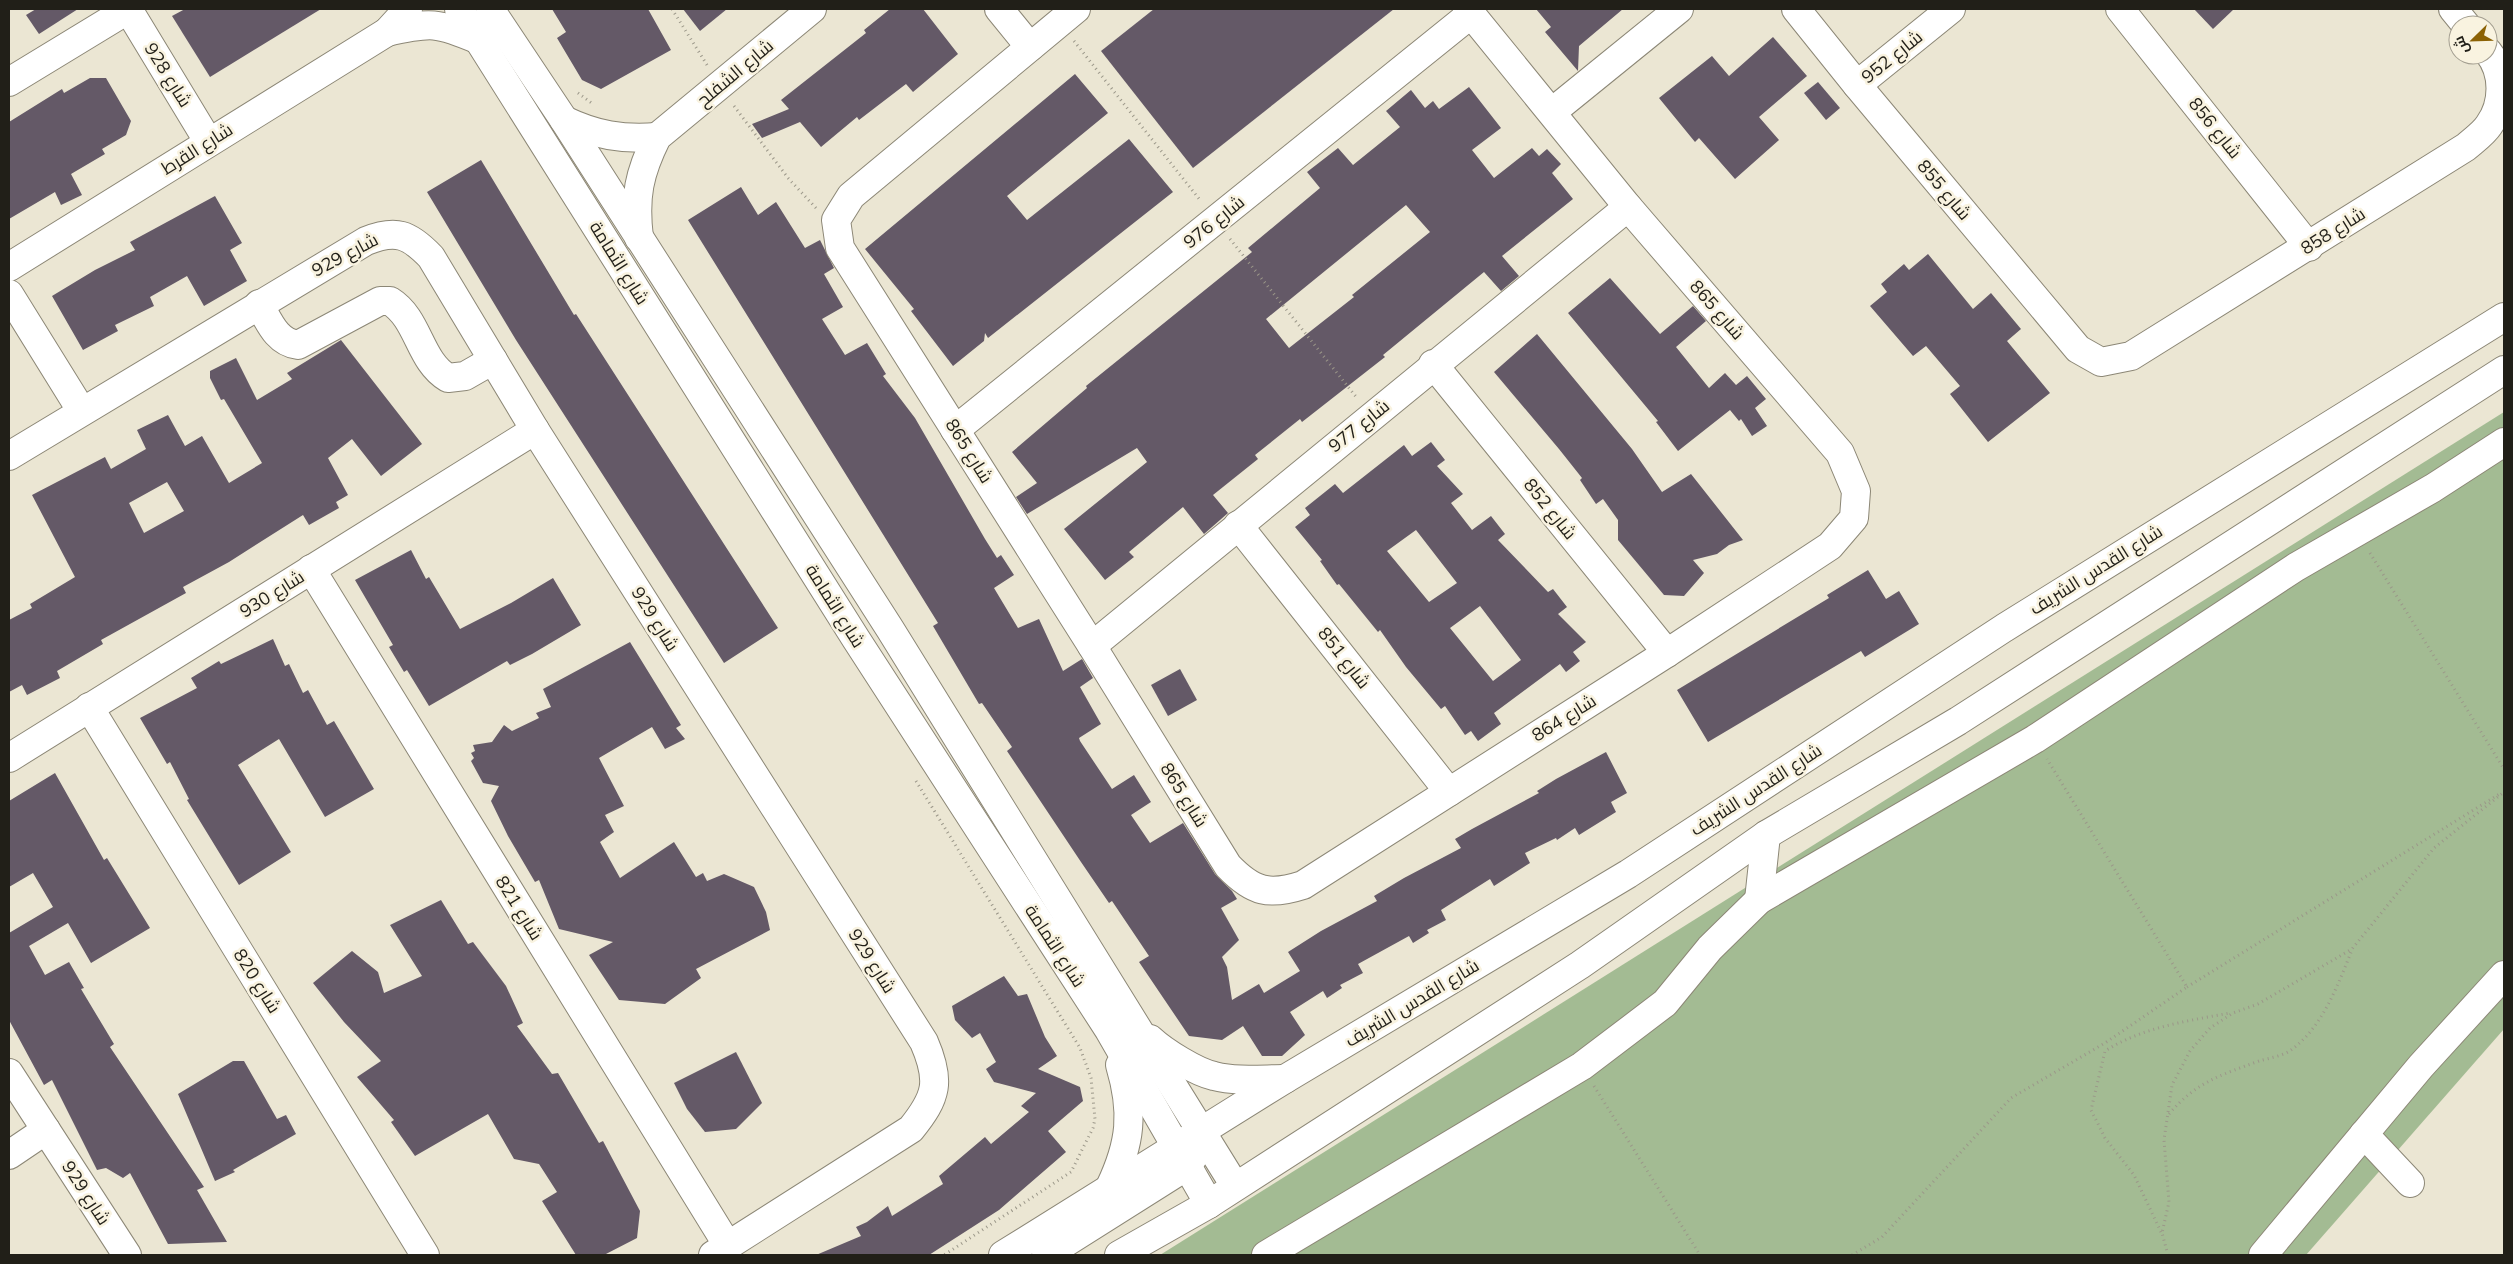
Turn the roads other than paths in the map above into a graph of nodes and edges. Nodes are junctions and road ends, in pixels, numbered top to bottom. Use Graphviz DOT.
graph roads {
  1 [pos="128,9"];
  2 [pos="408,9"];
  3 [pos="459,9"];
  4 [pos="490,9"];
  5 [pos="812,9"];
  6 [pos="999,9"];
  7 [pos="1679,9"];
  8 [pos="1796,9"];
  9 [pos="1951,9"];
  10 [pos="2120,9"];
  11 [pos="1469,11"];
  12 [pos="1068,16"];
  13 [pos="387,32"];
  14 [pos="478,40"];
  15 [pos="1030,47"];
  16 [pos="2494,65"];
  17 [pos="12,74"];
  18 [pos="1856,85"];
  19 [pos="1552,112"];
  20 [pos="564,120"];
  21 [pos="657,137"];
  22 [pos="208,141"];
  23 [pos="1628,207"];
  24 [pos="640,241"];
  25 [pos="2309,247"];
  26 [pos="9,267"];
  27 [pos="9,294"];
  28 [pos="259,304"];
  29 [pos="2504,317"];
  30 [pos="493,360"];
  31 [pos="2101,362"];
  32 [pos="1433,364"];
  33 [pos="2504,370"];
  34 [pos="81,410"];
  35 [pos="535,430"];
  36 [pos="955,430"];
  37 [pos="2504,442"];
  38 [pos="9,456"];
  39 [pos="1854,518"];
  40 [pos="1238,525"];
  41 [pos="311,569"];
  42 [pos="1092,646"];
  43 [pos="1667,653"];
  44 [pos="89,707"];
  45 [pos="9,758"];
  46 [pos="1449,792"];
  47 [pos="1766,834"];
  48 [pos="1260,890"];
  49 [pos="1759,900"];
  50 [pos="2504,975"];
  51 [pos="1137,1027"];
  52 [pos="1109,1030"];
  53 [pos="9,1073"];
  54 [pos="1285,1079"];
  55 [pos="46,1130"];
  56 [pos="1202,1132"];
  57 [pos="2364,1134"];
  58 [pos="9,1155"];
  59 [pos="1181,1156"];
  60 [pos="2410,1183"];
  61 [pos="1110,1186"];
  62 [pos="1235,1186"];
  63 [pos="1209,1204"];
  64 [pos="721,1251"];
  65 [pos="127,1255"];
  66 [pos="426,1255"];
  67 [pos="1003,1255"];
  68 [pos="1046,1255"];
  69 [pos="1119,1255"];
  70 [pos="1266,1255"];
  71 [pos="2263,1255"];
  1 -- 17 [label="street, شارع 928"];
  1 -- 22 [label="street, شارع 928"];
  2 -- 13 [label="street, شارع القرط"];
  3 -- 14 [label="street, شارع الثمامة"];
  4 -- 20 [label="street, شارع الثمامة"];
  5 -- 21 [label="street, شارع الشفلح"];
  6 -- 15 [label="street"];
  7 -- 19 [label="street"];
  8 -- 18 [label="street, شارع 855"];
  9 -- 18 [label="street, شارع 952"];
  10 -- 25 [label="street, شارع 856"];
  11 -- 19 [label="street, شارع 865"];
  11 -- 36 [label="street, شارع 976"];
  12 -- 15 [label="street"];
  13 -- 14 [label="street, شارع القرط"];
  13 -- 22 [label="street, شارع القرط"];
  14 -- 52 [label="street, شارع الثمامة"];
  15 -- 36 [label="street, شارع 865"];
  16 -- 25 [label="street, شارع 858"];
  18 -- 31 [label="street, شارع 855"];
  19 -- 23 [label="street, شارع 865"];
  20 -- 21 [label="street"];
  20 -- 24 [label="street, شارع الثمامة"];
  21 -- 24 [label="street, شارع الشفلح"];
  22 -- 26 [label="street, شارع القرط"];
  23 -- 32 [label="street, شارع 977"];
  23 -- 39 [label="street, شارع 865"];
  24 -- 51 [label="street, شارع الثمامة"];
  25 -- 31 [label="street, شارع 858"];
  27 -- 34 [label="street"];
  28 -- 30 [label="street"];
  28 -- 30 [label="street, شارع 929"];
  28 -- 34 [label="street, شارع 929"];
  29 -- 54 [label="street, شارع القدس الشريف"];
  30 -- 35 [label="street, شارع 929"];
  32 -- 40 [label="street, شارع 977"];
  32 -- 43 [label="street, شارع 852"];
  33 -- 47 [label="street"];
  34 -- 38 [label="street, شارع 929"];
  35 -- 41 [label="street, شارع 930"];
  35 -- 64 [label="street, شارع 929"];
  36 -- 42 [label="street, شارع 865"];
  37 -- 49 [label="street"];
  39 -- 43 [label="street, شارع 864"];
  40 -- 42 [label="street, شارع 977"];
  40 -- 46 [label="street, شارع 851"];
  41 -- 44 [label="street, شارع 930"];
  41 -- 64 [label="street, شارع 821"];
  42 -- 48 [label="street, شارع 865"];
  43 -- 46 [label="street, شارع 864"];
  44 -- 45 [label="street, شارع 930"];
  44 -- 66 [label="street, شارع 820"];
  46 -- 48 [label="street, شارع 864"];
  47 -- 49 [label="street"];
  47 -- 62 [label="street"];
  49 -- 70 [label="street"];
  50 -- 57 [label="street"];
  51 -- 54 [label="street"];
  51 -- 56 [label="street, شارع الثمامة"];
  52 -- 59 [label="street, شارع الثمامة"];
  52 -- 61 [label="street"];
  53 -- 55 [label="street, شارع 929"];
  54 -- 56 [label="street, شارع القدس الشريف"];
  55 -- 58 [label="street"];
  55 -- 65 [label="street, شارع 929"];
  56 -- 59 [label="street, شارع القدس الشريف"];
  56 -- 62 [label="street, شارع الثمامة"];
  57 -- 60 [label="street"];
  57 -- 71 [label="street"];
  59 -- 61 [label="street, شارع القدس الشريف"];
  59 -- 63 [label="street, شارع الثمامة"];
  59 -- 68 [label="street"];
  61 -- 67 [label="street, شارع القدس الشريف"];
  62 -- 63 [label="street"];
  63 -- 69 [label="street"];
}
